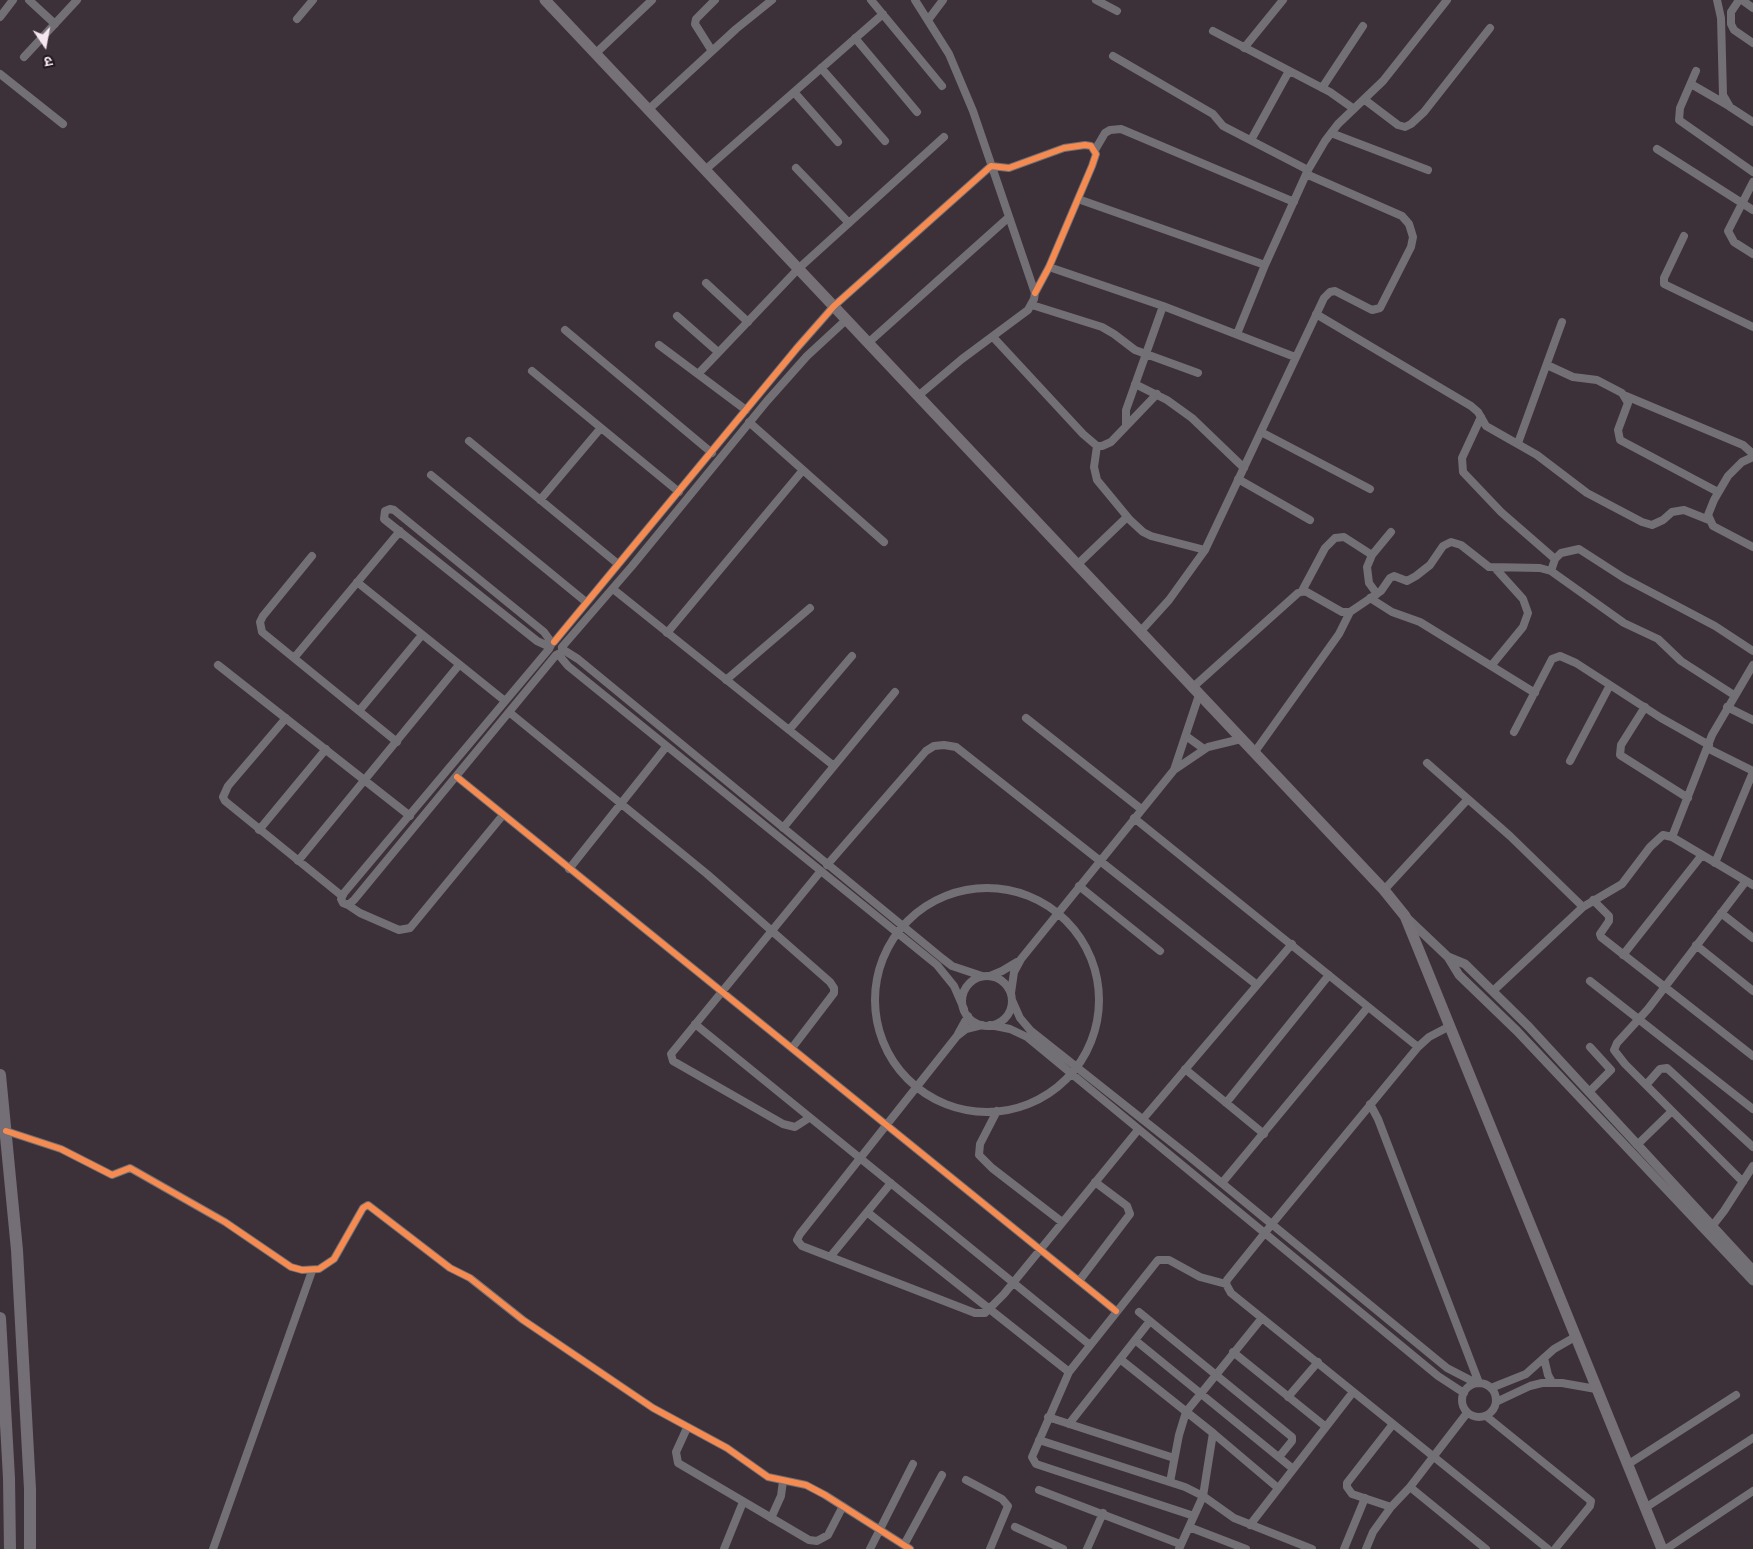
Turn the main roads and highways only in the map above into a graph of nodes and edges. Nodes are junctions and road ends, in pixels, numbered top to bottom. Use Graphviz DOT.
graph roads {
  1 [pos="545,0"];
  2 [pos="0,1075"];
  3 [pos="0,1318"];
  4 [pos="10,1549"];
  5 [pos="30,1549"];
  6 [pos="1662,1549"];
  1 -- 6 [label="main road"];
  2 -- 5 [label="highway"];
  3 -- 4 [label="highway"];
}
